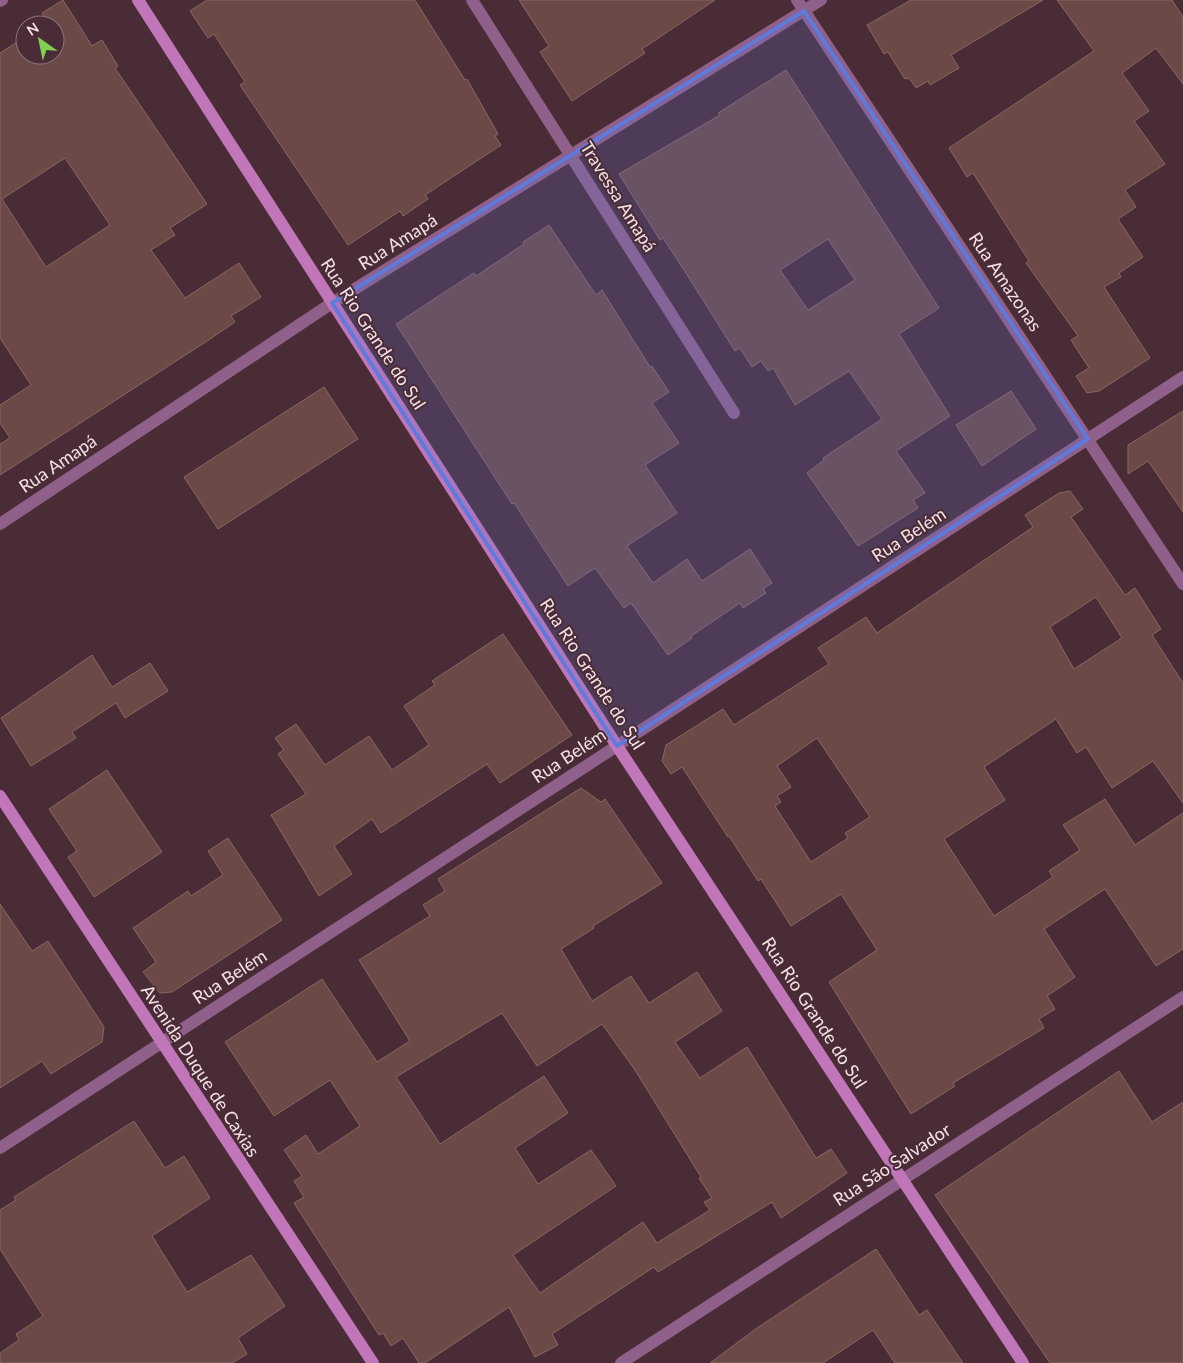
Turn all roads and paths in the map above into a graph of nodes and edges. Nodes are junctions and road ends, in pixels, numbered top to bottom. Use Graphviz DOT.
graph roads {
  1 [pos="138,0"];
  2 [pos="472,0"];
  3 [pos="821,0"];
  4 [pos="801,5"];
  5 [pos="571,154"];
  6 [pos="332,303"];
  7 [pos="1183,377"];
  8 [pos="734,413"];
  9 [pos="1088,439"];
  10 [pos="0,524"];
  11 [pos="1183,584"];
  12 [pos="617,746"];
  13 [pos="0,796"];
  14 [pos="1183,997"];
  15 [pos="161,1043"];
  16 [pos="0,1148"];
  17 [pos="903,1180"];
  18 [pos="373,1363"];
  19 [pos="621,1363"];
  20 [pos="1023,1363"];
  1 -- 6 [label="street, Rua Rio Grande do Sul"];
  2 -- 5 [label="street, Travessa Amapá"];
  3 -- 4 [label="street, Rua Amapá"];
  4 -- 5 [label="street, Rua Amapá"];
  4 -- 9 [label="street, Rua Amazonas"];
  5 -- 6 [label="street, Rua Amapá"];
  5 -- 8 [label="street, Travessa Amapá"];
  6 -- 10 [label="street, Rua Amapá"];
  6 -- 12 [label="street, Rua Rio Grande do Sul"];
  7 -- 9 [label="street, Rua Belém"];
  9 -- 11 [label="street, Rua Amazonas"];
  9 -- 12 [label="street, Rua Belém"];
  12 -- 15 [label="street, Rua Belém"];
  12 -- 17 [label="street, Rua Rio Grande do Sul"];
  13 -- 15 [label="street, Avenida Duque de Caxias"];
  14 -- 17 [label="street, Rua São Salvador"];
  15 -- 16 [label="street, Rua Belém"];
  15 -- 18 [label="street, Avenida Duque de Caxias"];
  17 -- 19 [label="street, Rua São Salvador"];
  17 -- 20 [label="street, Rua Rio Grande do Sul"];
}
